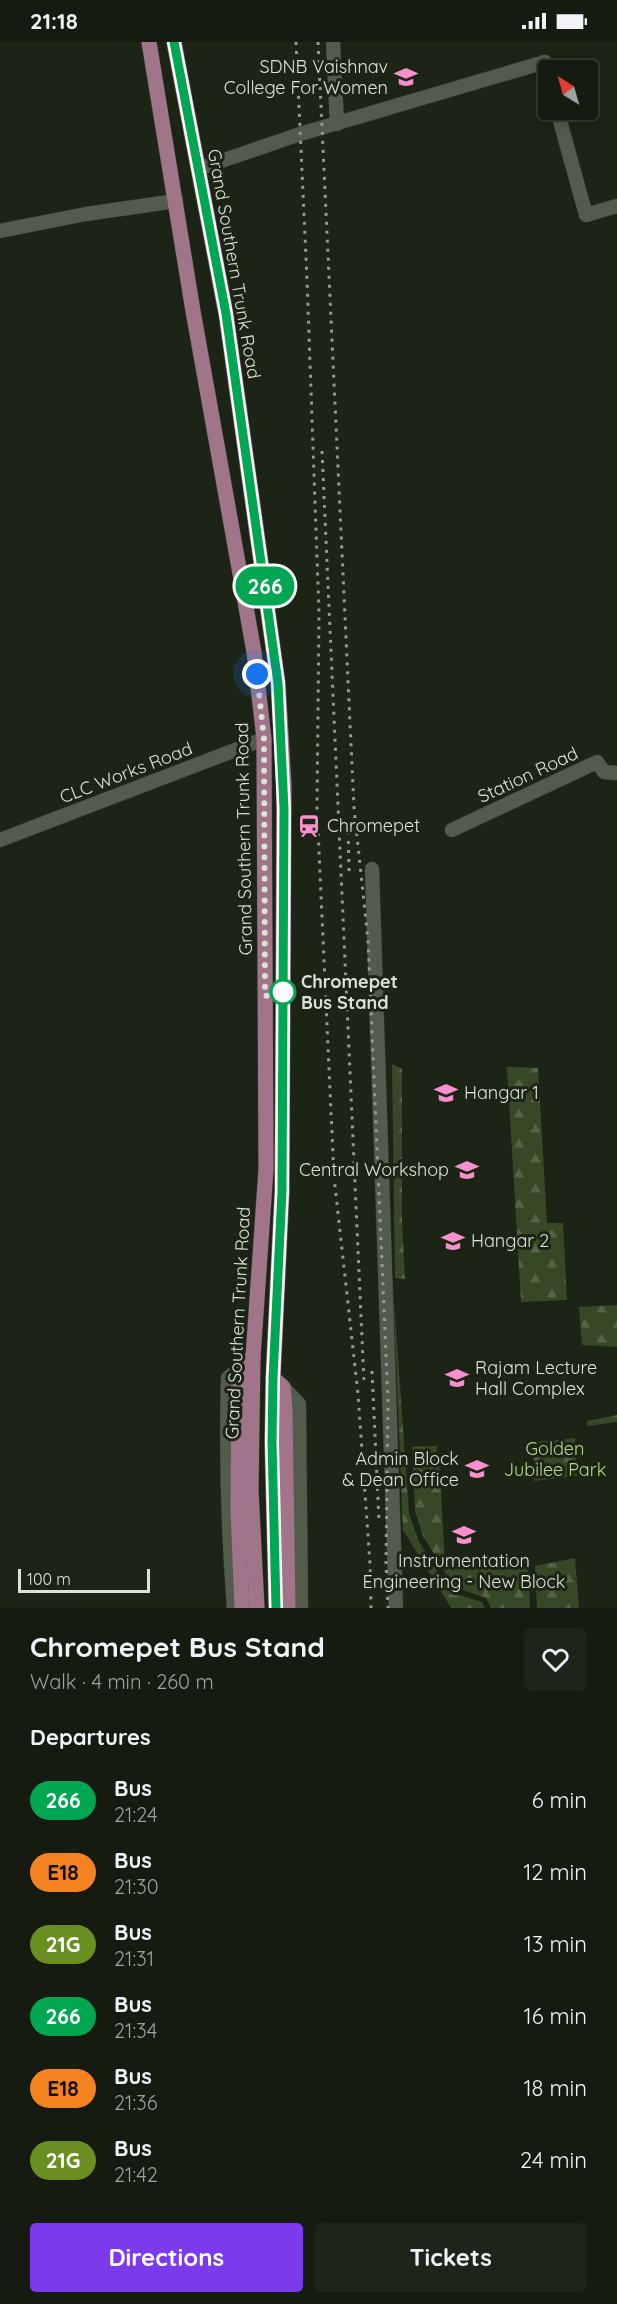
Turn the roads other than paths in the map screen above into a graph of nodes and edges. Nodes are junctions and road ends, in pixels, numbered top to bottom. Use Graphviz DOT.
graph roads {
  1 [pos="149,42"];
  2 [pos="174,42"];
  3 [pos="333,42"];
  4 [pos="538,64"];
  5 [pos="560,120"];
  6 [pos="337,124"];
  7 [pos="198,169"];
  8 [pos="176,201"];
  9 [pos="617,206"];
  10 [pos="0,231"];
  11 [pos="264,739"];
  12 [pos="617,772"];
  13 [pos="452,830"];
  14 [pos="0,840"];
  15 [pos="372,869"];
  16 [pos="253,1358"];
  17 [pos="239,1368"];
  18 [pos="278,1382"];
  19 [pos="234,1608"];
  20 [pos="242,1608"];
  21 [pos="257,1608"];
  22 [pos="276,1608"];
  23 [pos="288,1608"];
  24 [pos="301,1608"];
  25 [pos="396,1608"];
  1 -- 8 [label="main road, Grand Southern Trunk Road"];
  2 -- 7 [label="main road, Grand Southern Trunk Road"];
  3 -- 6 [label="street"];
  4 -- 6 [label="street"];
  5 -- 9 [label="street"];
  6 -- 7 [label="street"];
  7 -- 18 [label="main road, Grand Southern Trunk Road"];
  8 -- 10 [label="street"];
  8 -- 11 [label="main road, Grand Southern Trunk Road"];
  11 -- 14 [label="street, CLC Works Road"];
  11 -- 16 [label="main road, Grand Southern Trunk Road"];
  12 -- 13 [label="street, Station Road"];
  15 -- 25 [label="street"];
  16 -- 17 [label="main road"];
  16 -- 21 [label="main road, Grand Southern Trunk Road"];
  17 -- 19 [label="street"];
  17 -- 20 [label="main road"];
  18 -- 22 [label="main road, Grand Southern Trunk Road"];
  18 -- 23 [label="main road"];
  18 -- 24 [label="street"];
}
